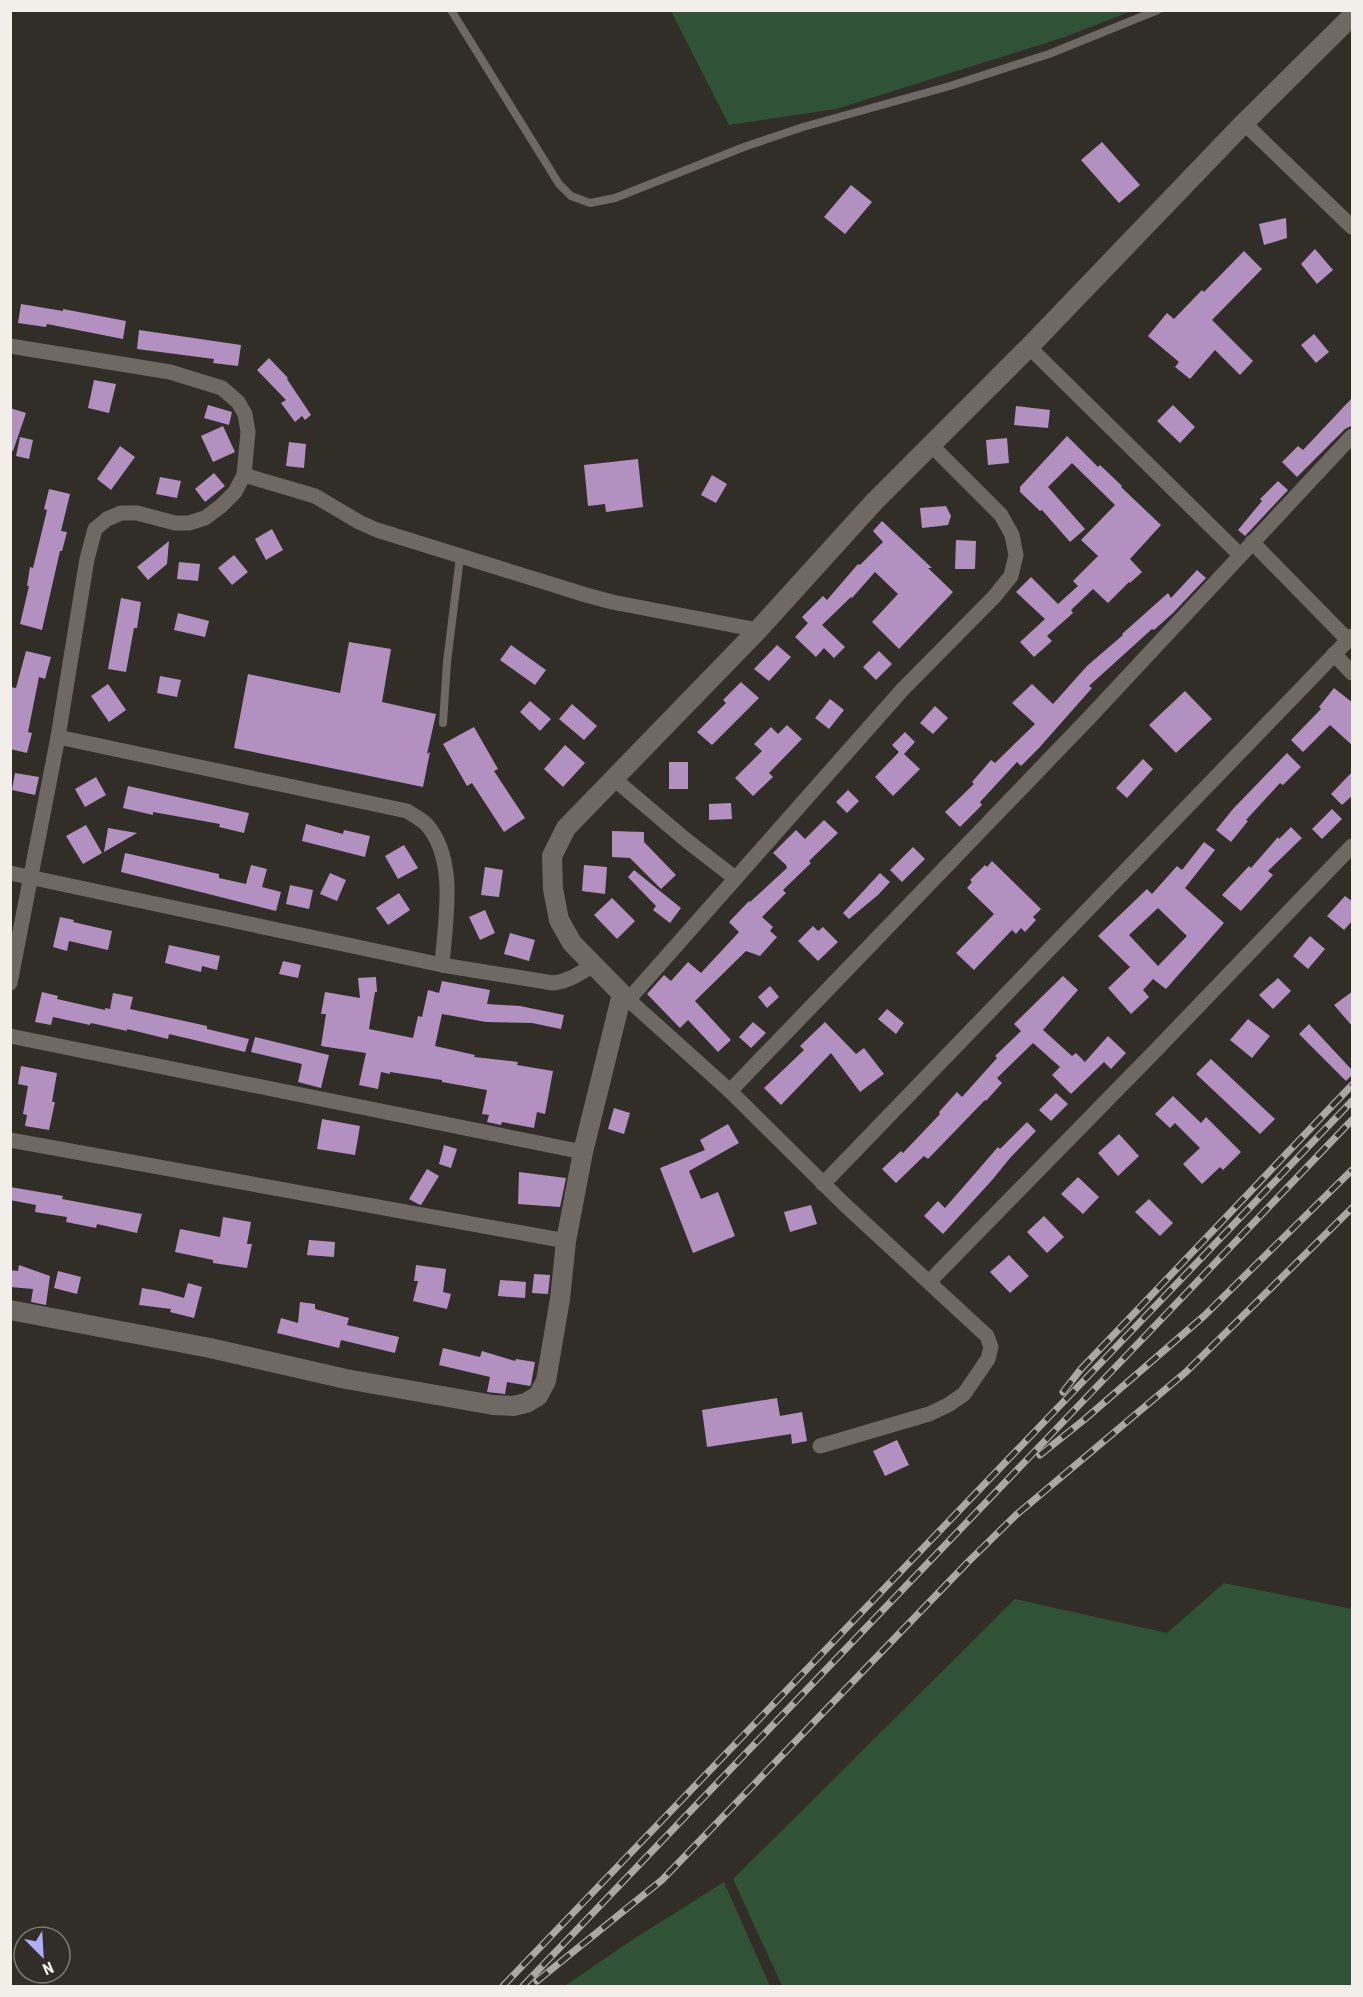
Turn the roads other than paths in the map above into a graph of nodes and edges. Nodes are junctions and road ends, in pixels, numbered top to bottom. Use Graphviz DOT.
graph roads {
  1 [pos="451,10"];
  2 [pos="1158,10"];
  3 [pos="1353,15"];
  4 [pos="1244,123"];
  5 [pos="1353,227"];
  6 [pos="10,346"];
  7 [pos="1029,347"];
  8 [pos="1353,436"];
  9 [pos="931,445"];
  10 [pos="244,475"];
  11 [pos="1252,542"];
  12 [pos="1240,555"];
  13 [pos="460,557"];
  14 [pos="758,630"];
  15 [pos="1350,638"];
  16 [pos="1334,654"];
  17 [pos="1353,673"];
  18 [pos="443,723"];
  19 [pos="58,737"];
  20 [pos="613,778"];
  21 [pos="1353,846"];
  22 [pos="10,873"];
  23 [pos="32,878"];
  24 [pos="735,878"];
  25 [pos="442,965"];
  26 [pos="592,965"];
  27 [pos="10,983"];
  28 [pos="626,997"];
  29 [pos="10,1036"];
  30 [pos="730,1091"];
  31 [pos="10,1140"];
  32 [pos="583,1152"];
  33 [pos="823,1184"];
  34 [pos="566,1241"];
  35 [pos="930,1281"];
  36 [pos="10,1310"];
  37 [pos="820,1446"];
  1 -- 2 [label="lane"];
  3 -- 4 [label="street"];
  4 -- 5 [label="street"];
  4 -- 7 [label="street"];
  6 -- 10 [label="street"];
  7 -- 9 [label="street"];
  7 -- 12 [label="street"];
  8 -- 11 [label="street"];
  9 -- 14 [label="street"];
  9 -- 24 [label="street"];
  10 -- 13 [label="street"];
  10 -- 19 [label="street"];
  11 -- 12 [label="street"];
  11 -- 15 [label="street"];
  12 -- 30 [label="street"];
  13 -- 14 [label="street"];
  13 -- 18 [label="lane"];
  14 -- 20 [label="street"];
  15 -- 16 [label="street"];
  16 -- 17 [label="street"];
  16 -- 33 [label="street"];
  19 -- 23 [label="street"];
  19 -- 25 [label="street"];
  20 -- 24 [label="street"];
  20 -- 26 [label="street"];
  21 -- 35 [label="street"];
  22 -- 23 [label="street"];
  23 -- 25 [label="street"];
  23 -- 27 [label="street"];
  24 -- 28 [label="street"];
  25 -- 26 [label="street"];
  26 -- 28 [label="street"];
  28 -- 30 [label="street"];
  28 -- 32 [label="street"];
  29 -- 32 [label="street"];
  30 -- 33 [label="street"];
  31 -- 34 [label="street"];
  32 -- 34 [label="street"];
  33 -- 35 [label="street"];
  34 -- 36 [label="street"];
  35 -- 37 [label="street"];
}
